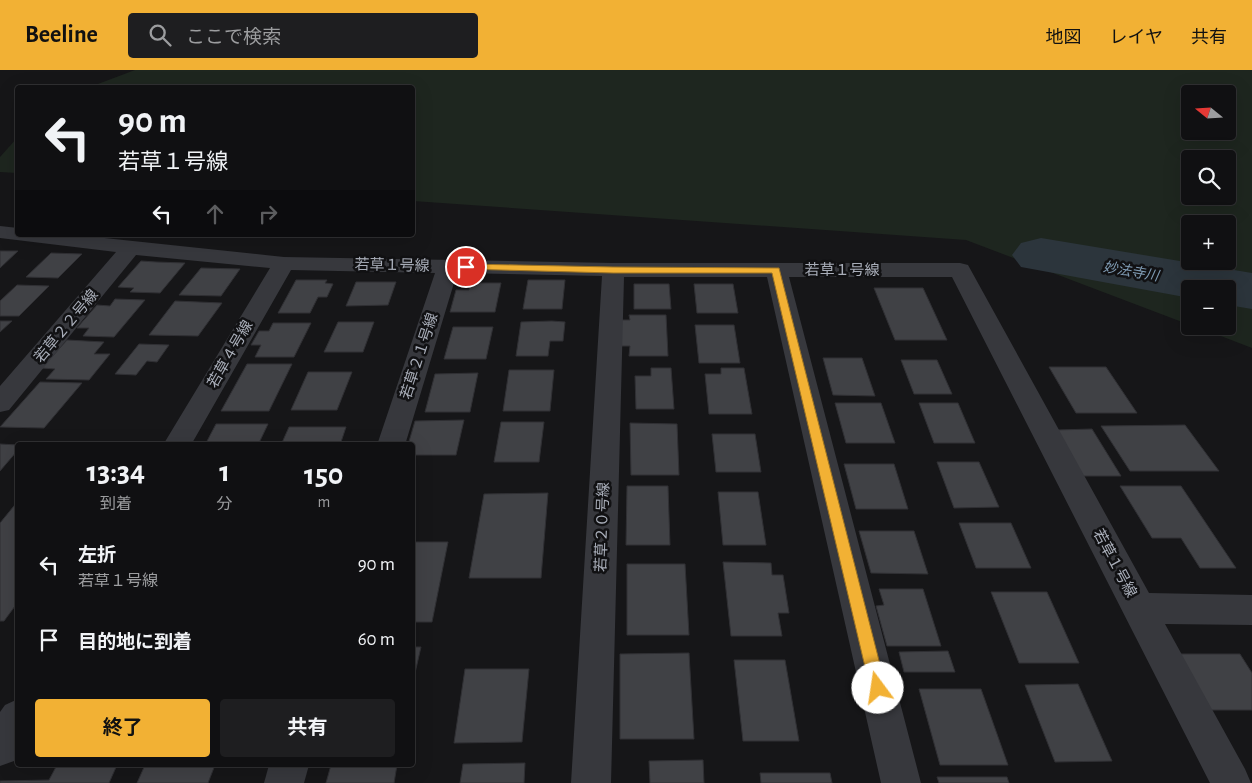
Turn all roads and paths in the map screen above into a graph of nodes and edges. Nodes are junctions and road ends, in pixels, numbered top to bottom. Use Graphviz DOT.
graph roads {
  1 [pos="0,232"];
  2 [pos="15,234"];
  3 [pos="41,237"];
  4 [pos="132,248"];
  5 [pos="284,262"];
  6 [pos="448,266"];
  7 [pos="613,270"];
  8 [pos="776,270"];
  9 [pos="0,403"];
  10 [pos="179,442"];
  11 [pos="392,442"];
  12 [pos="1138,608"];
  13 [pos="1252,610"];
  14 [pos="15,723"];
  15 [pos="0,748"];
  16 [pos="289,767"];
  17 [pos="284,783"];
  18 [pos="591,783"];
  19 [pos="901,783"];
  20 [pos="1231,783"];
  1 -- 2 [label="street"];
  3 -- 4 [label="street, 若草１号線"];
  4 -- 5 [label="street, 若草１号線"];
  4 -- 9 [label="street, 若草２２号線"];
  5 -- 6 [label="street, 若草１号線"];
  5 -- 10 [label="street, 若草４号線"];
  6 -- 7 [label="street, 若草１号線"];
  6 -- 11 [label="street, 若草２１号線"];
  7 -- 8 [label="street, 若草１号線"];
  7 -- 18 [label="street, 若草２０号線"];
  8 -- 12 [label="street, 若草１号線"];
  8 -- 19 [label="street"];
  12 -- 13 [label="street"];
  12 -- 20 [label="street, 若草１号線"];
  14 -- 15 [label="street"];
  16 -- 17 [label="street"];
}
